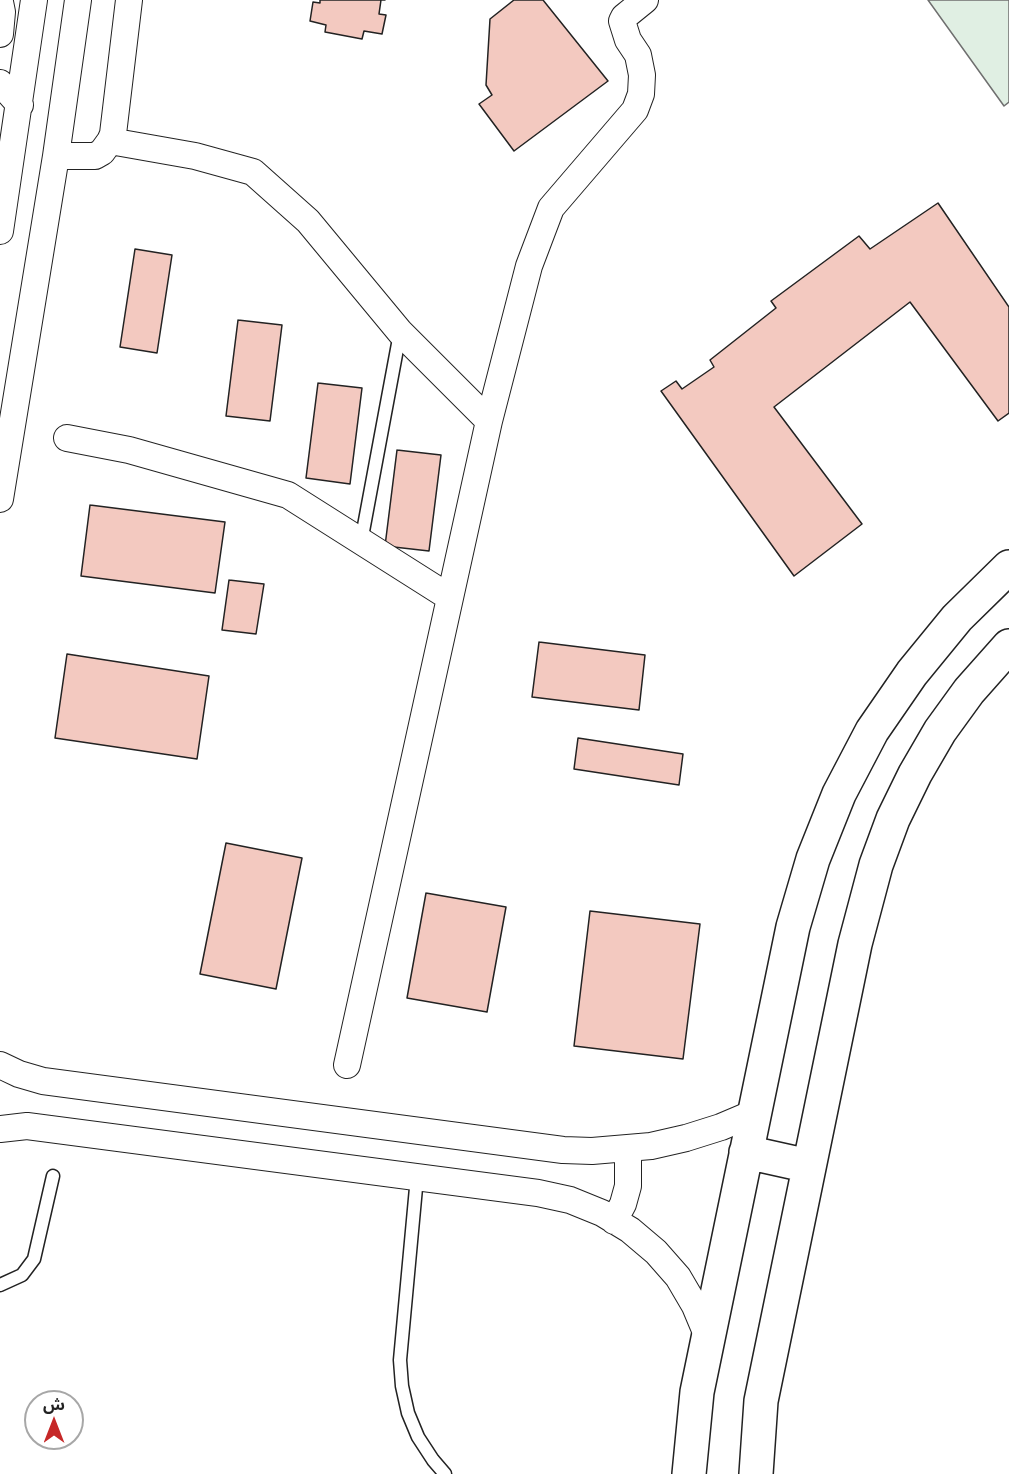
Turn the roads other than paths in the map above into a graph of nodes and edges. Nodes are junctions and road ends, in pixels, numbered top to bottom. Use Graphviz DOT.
graph roads {
  1 [pos="34,0"];
  2 [pos="78,0"];
  3 [pos="129,0"];
  4 [pos="645,0"];
  5 [pos="0,2"];
  6 [pos="0,34"];
  7 [pos="0,82"];
  8 [pos="20,105"];
  9 [pos="110,141"];
  10 [pos="56,156"];
  11 [pos="0,231"];
  12 [pos="400,332"];
  13 [pos="489,421"];
  14 [pos="67,438"];
  15 [pos="4,448"];
  16 [pos="0,499"];
  17 [pos="361,542"];
  18 [pos="1009,567"];
  19 [pos="449,597"];
  20 [pos="1009,646"];
  21 [pos="0,1065"];
  22 [pos="347,1065"];
  23 [pos="754,1113"];
  24 [pos="0,1129"];
  25 [pos="628,1149"];
  26 [pos="746,1152"];
  27 [pos="809,1166"];
  28 [pos="53,1176"];
  29 [pos="417,1178"];
  30 [pos="614,1221"];
  31 [pos="0,1285"];
  32 [pos="708,1337"];
  33 [pos="445,1474"];
  34 [pos="689,1474"];
  35 [pos="756,1474"];
  1 -- 8 [label="street"];
  2 -- 10 [label="street"];
  3 -- 9 [label="street"];
  4 -- 13 [label="street"];
  5 -- 6 [label="street"];
  7 -- 8 [label="street"];
  8 -- 11 [label="street"];
  9 -- 10 [label="street"];
  9 -- 12 [label="street"];
  10 -- 15 [label="street"];
  12 -- 13 [label="street"];
  12 -- 17 [label="lane"];
  13 -- 19 [label="street"];
  14 -- 17 [label="street"];
  15 -- 16 [label="street"];
  17 -- 19 [label="street"];
  18 -- 23 [label="main road"];
  19 -- 22 [label="street"];
  20 -- 27 [label="main road"];
  21 -- 25 [label="street"];
  23 -- 25 [label="street"];
  23 -- 26 [label="main road"];
  24 -- 29 [label="street"];
  25 -- 30 [label="street"];
  26 -- 27 [label="main road"];
  26 -- 32 [label="main road"];
  27 -- 35 [label="main road"];
  28 -- 31 [label="lane"];
  29 -- 30 [label="street"];
  29 -- 33 [label="lane"];
  30 -- 32 [label="street"];
  32 -- 34 [label="main road"];
}
